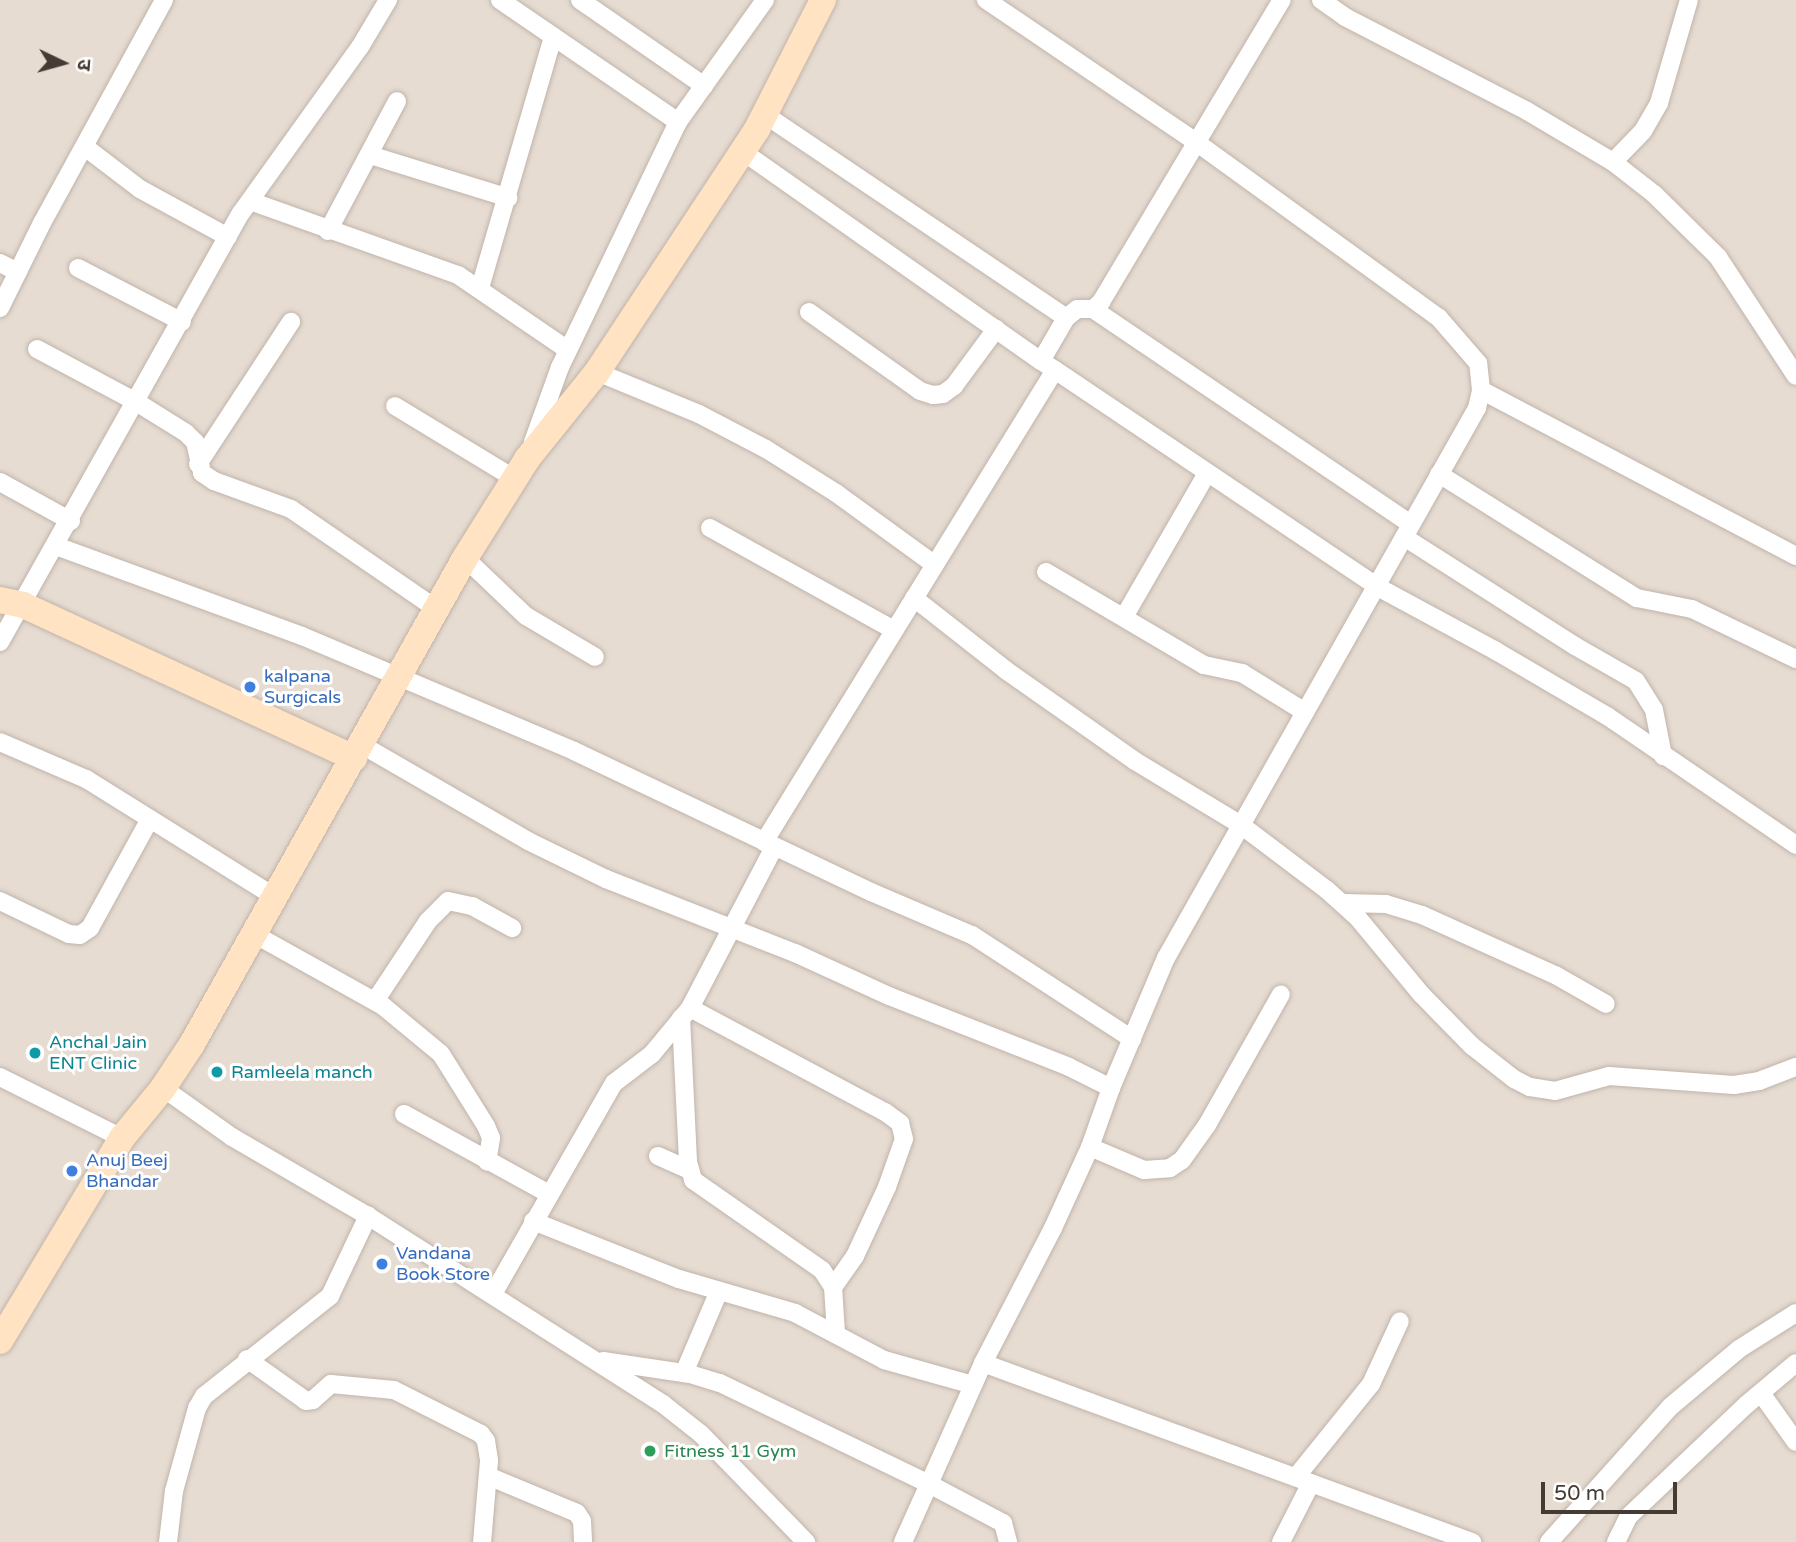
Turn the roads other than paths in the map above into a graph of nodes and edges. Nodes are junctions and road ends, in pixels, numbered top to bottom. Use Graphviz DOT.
graph roads {
  1 [pos="164,0"];
  2 [pos="388,0"];
  3 [pos="500,0"];
  4 [pos="580,0"];
  5 [pos="765,0"];
  6 [pos="823,0"];
  7 [pos="986,0"];
  8 [pos="1282,0"];
  9 [pos="1321,0"];
  10 [pos="1689,0"];
  11 [pos="553,36"];
  12 [pos="705,86"];
  13 [pos="397,102"];
  14 [pos="764,114"];
  15 [pos="678,122"];
  16 [pos="1196,142"];
  17 [pos="85,147"];
  18 [pos="743,151"];
  19 [pos="370,155"];
  20 [pos="1613,162"];
  21 [pos="509,198"];
  22 [pos="250,201"];
  23 [pos="328,231"];
  24 [pos="228,237"];
  25 [pos="0,264"];
  26 [pos="78,268"];
  27 [pos="18,272"];
  28 [pos="480,288"];
  29 [pos="0,308"];
  30 [pos="1093,309"];
  31 [pos="809,312"];
  32 [pos="1066,318"];
  33 [pos="182,322"];
  34 [pos="291,322"];
  35 [pos="996,329"];
  36 [pos="37,349"];
  37 [pos="568,350"];
  38 [pos="1048,366"];
  39 [pos="597,372"];
  40 [pos="1796,376"];
  41 [pos="1481,390"];
  42 [pos="138,403"];
  43 [pos="395,407"];
  44 [pos="198,464"];
  45 [pos="521,469"];
  46 [pos="1206,473"];
  47 [pos="1439,474"];
  48 [pos="0,482"];
  49 [pos="71,521"];
  50 [pos="710,528"];
  51 [pos="1407,530"];
  52 [pos="56,546"];
  53 [pos="1796,556"];
  54 [pos="465,558"];
  55 [pos="935,565"];
  56 [pos="1046,572"];
  57 [pos="1376,586"];
  58 [pos="914,598"];
  59 [pos="11,602"];
  60 [pos="435,608"];
  61 [pos="1124,617"];
  62 [pos="894,630"];
  63 [pos="0,642"];
  64 [pos="595,657"];
  65 [pos="1796,659"];
  66 [pos="398,675"];
  67 [pos="1305,712"];
  68 [pos="0,742"];
  69 [pos="358,752"];
  70 [pos="1663,755"];
  71 [pos="150,819"];
  72 [pos="1241,824"];
  73 [pos="769,845"];
  74 [pos="1796,845"];
  75 [pos="275,897"];
  76 [pos="0,901"];
  77 [pos="1342,903"];
  78 [pos="512,928"];
  79 [pos="732,929"];
  80 [pos="254,934"];
  81 [pos="1281,994"];
  82 [pos="375,1001"];
  83 [pos="1606,1004"];
  84 [pos="685,1013"];
  85 [pos="1132,1039"];
  86 [pos="1796,1067"];
  87 [pos="0,1077"];
  88 [pos="163,1088"];
  89 [pos="1111,1088"];
  90 [pos="404,1114"];
  91 [pos="122,1138"];
  92 [pos="1090,1147"];
  93 [pos="658,1156"];
  94 [pos="487,1162"];
  95 [pos="690,1170"];
  96 [pos="549,1194"];
  97 [pos="368,1216"];
  98 [pos="533,1221"];
  99 [pos="833,1287"];
  100 [pos="719,1291"];
  101 [pos="493,1294"];
  102 [pos="1796,1313"];
  103 [pos="1400,1321"];
  104 [pos="836,1334"];
  105 [pos="0,1341"];
  106 [pos="247,1359"];
  107 [pos="596,1360"];
  108 [pos="983,1363"];
  109 [pos="1796,1363"];
  110 [pos="684,1373"];
  111 [pos="973,1385"];
  112 [pos="1761,1392"];
  113 [pos="1796,1442"];
  114 [pos="488,1476"];
  115 [pos="1303,1480"];
  116 [pos="929,1484"];
  117 [pos="168,1542"];
  118 [pos="482,1542"];
  119 [pos="583,1542"];
  120 [pos="806,1542"];
  121 [pos="903,1542"];
  122 [pos="1008,1542"];
  123 [pos="1282,1542"];
  124 [pos="1472,1542"];
  125 [pos="1549,1542"];
  126 [pos="1616,1542"];
  1 -- 17 [label="street"];
  2 -- 22 [label="street"];
  3 -- 11 [label="street"];
  4 -- 12 [label="street"];
  5 -- 12 [label="street"];
  6 -- 14 [label="main road"];
  7 -- 16 [label="street"];
  8 -- 16 [label="street"];
  9 -- 20 [label="street"];
  10 -- 20 [label="street"];
  11 -- 15 [label="street"];
  11 -- 21 [label="street"];
  12 -- 15 [label="street"];
  13 -- 19 [label="street"];
  14 -- 18 [label="main road"];
  14 -- 32 [label="street"];
  15 -- 37 [label="street"];
  16 -- 30 [label="street"];
  16 -- 41 [label="street"];
  17 -- 24 [label="street"];
  17 -- 27 [label="street"];
  18 -- 35 [label="street"];
  18 -- 39 [label="main road"];
  19 -- 21 [label="street"];
  19 -- 23 [label="street"];
  20 -- 40 [label="street"];
  21 -- 28 [label="street"];
  22 -- 23 [label="street"];
  22 -- 24 [label="street"];
  23 -- 28 [label="street"];
  24 -- 33 [label="street"];
  25 -- 27 [label="street"];
  26 -- 33 [label="street"];
  27 -- 29 [label="street"];
  28 -- 37 [label="street"];
  30 -- 32 [label="street"];
  30 -- 51 [label="street"];
  31 -- 35 [label="street"];
  32 -- 38 [label="street"];
  33 -- 42 [label="street"];
  34 -- 44 [label="street"];
  35 -- 38 [label="street"];
  36 -- 42 [label="street"];
  37 -- 45 [label="street"];
  38 -- 46 [label="street"];
  38 -- 55 [label="street"];
  39 -- 45 [label="main road"];
  39 -- 55 [label="street"];
  41 -- 47 [label="street"];
  41 -- 53 [label="street"];
  42 -- 44 [label="street"];
  42 -- 49 [label="street"];
  43 -- 45 [label="street"];
  44 -- 60 [label="street"];
  45 -- 54 [label="main road"];
  46 -- 57 [label="street"];
  46 -- 61 [label="street"];
  47 -- 51 [label="street"];
  47 -- 65 [label="street"];
  48 -- 49 [label="street"];
  49 -- 52 [label="street"];
  50 -- 62 [label="street"];
  51 -- 57 [label="street"];
  51 -- 70 [label="street"];
  52 -- 59 [label="street"];
  52 -- 66 [label="street"];
  54 -- 60 [label="main road"];
  54 -- 64 [label="street"];
  55 -- 58 [label="street"];
  56 -- 61 [label="street"];
  57 -- 67 [label="street"];
  57 -- 70 [label="street"];
  58 -- 62 [label="street"];
  58 -- 72 [label="street"];
  59 -- 63 [label="street"];
  59 -- 69 [label="main road"];
  60 -- 66 [label="main road"];
  61 -- 67 [label="street"];
  62 -- 73 [label="street"];
  66 -- 69 [label="main road"];
  66 -- 73 [label="street"];
  67 -- 72 [label="street"];
  68 -- 71 [label="street"];
  69 -- 75 [label="main road"];
  69 -- 79 [label="street"];
  70 -- 74 [label="street"];
  71 -- 75 [label="street"];
  71 -- 76 [label="street"];
  72 -- 77 [label="street"];
  72 -- 85 [label="street"];
  73 -- 79 [label="street"];
  73 -- 85 [label="street"];
  75 -- 80 [label="main road"];
  77 -- 83 [label="street"];
  77 -- 86 [label="street"];
  78 -- 82 [label="street"];
  79 -- 84 [label="street"];
  79 -- 89 [label="street"];
  80 -- 82 [label="street"];
  80 -- 88 [label="main road"];
  81 -- 92 [label="street"];
  82 -- 94 [label="street"];
  84 -- 95 [label="street"];
  84 -- 96 [label="street"];
  84 -- 99 [label="street"];
  85 -- 89 [label="street"];
  87 -- 91 [label="street"];
  88 -- 91 [label="main road"];
  88 -- 97 [label="street"];
  89 -- 92 [label="street"];
  90 -- 94 [label="street"];
  91 -- 105 [label="main road"];
  92 -- 108 [label="street"];
  93 -- 95 [label="street"];
  94 -- 96 [label="street"];
  95 -- 99 [label="street"];
  96 -- 98 [label="street"];
  97 -- 101 [label="street"];
  97 -- 106 [label="street"];
  98 -- 100 [label="street"];
  98 -- 101 [label="street"];
  99 -- 104 [label="street"];
  100 -- 104 [label="street"];
  100 -- 110 [label="street"];
  101 -- 107 [label="street"];
  102 -- 125 [label="street"];
  103 -- 115 [label="street"];
  104 -- 111 [label="street"];
  106 -- 114 [label="street"];
  106 -- 117 [label="street"];
  107 -- 110 [label="street"];
  107 -- 120 [label="street"];
  108 -- 111 [label="street"];
  108 -- 115 [label="street"];
  109 -- 112 [label="street"];
  110 -- 116 [label="street"];
  111 -- 116 [label="street"];
  112 -- 113 [label="street"];
  112 -- 126 [label="street"];
  114 -- 118 [label="street"];
  114 -- 119 [label="street"];
  115 -- 123 [label="street"];
  115 -- 124 [label="street"];
  116 -- 121 [label="street"];
  116 -- 122 [label="street"];
}
